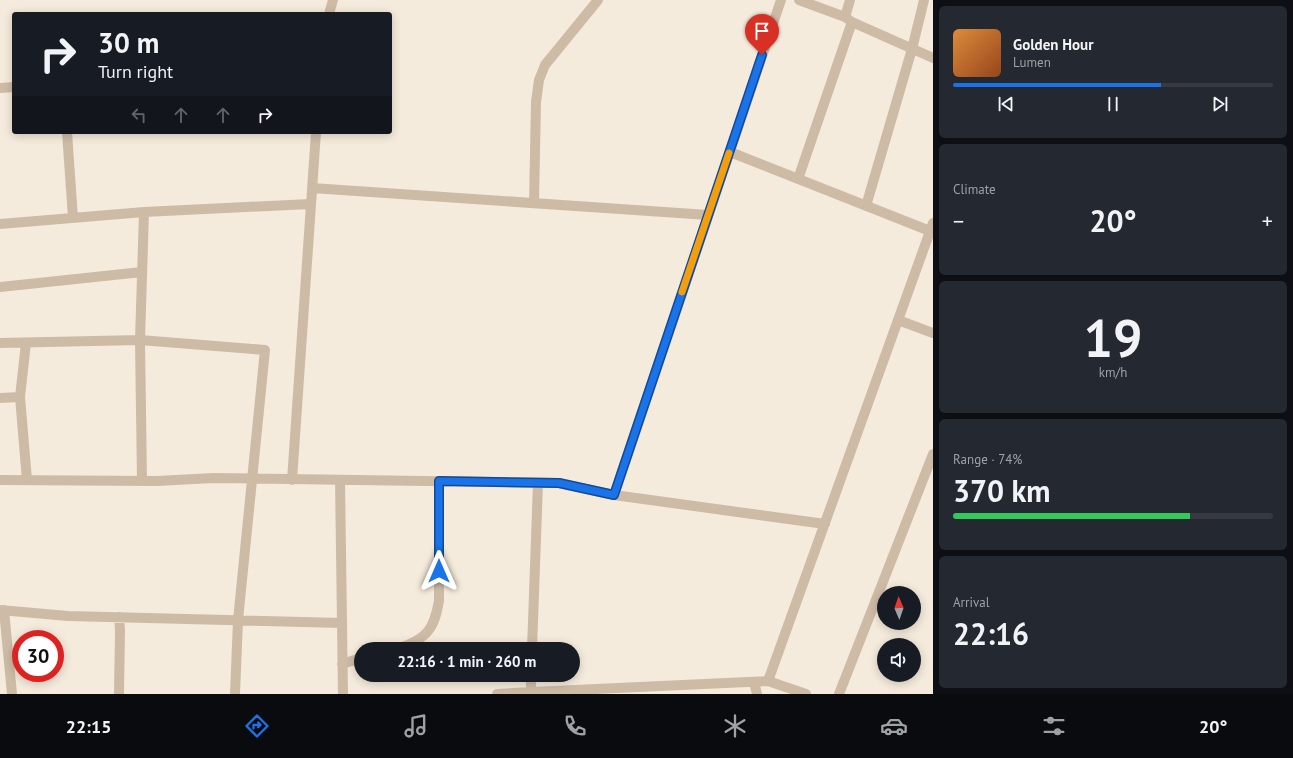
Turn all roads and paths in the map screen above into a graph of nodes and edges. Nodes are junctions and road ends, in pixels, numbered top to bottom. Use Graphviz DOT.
graph roads {
  1 [pos="333,0"];
  2 [pos="598,0"];
  3 [pos="781,0"];
  4 [pos="799,0"];
  5 [pos="850,0"];
  6 [pos="924,0"];
  7 [pos="330,12"];
  8 [pos="848,20"];
  9 [pos="912,49"];
  10 [pos="933,58"];
  11 [pos="12,87"];
  12 [pos="0,88"];
  13 [pos="67,134"];
  14 [pos="316,134"];
  15 [pos="730,152"];
  16 [pos="798,179"];
  17 [pos="312,188"];
  18 [pos="534,203"];
  19 [pos="310,204"];
  20 [pos="866,206"];
  21 [pos="144,212"];
  22 [pos="708,215"];
  23 [pos="73,218"];
  24 [pos="0,224"];
  25 [pos="932,227"];
  26 [pos="142,272"];
  27 [pos="0,287"];
  28 [pos="898,320"];
  29 [pos="933,333"];
  30 [pos="140,340"];
  31 [pos="0,343"];
  32 [pos="26,343"];
  33 [pos="20,397"];
  34 [pos="0,398"];
  35 [pos="933,454"];
  36 [pos="252,479"];
  37 [pos="0,480"];
  38 [pos="26,480"];
  39 [pos="142,480"];
  40 [pos="292,480"];
  41 [pos="340,480"];
  42 [pos="439,481"];
  43 [pos="538,483"];
  44 [pos="614,495"];
  45 [pos="825,524"];
  46 [pos="2,610"];
  47 [pos="118,617"];
  48 [pos="238,620"];
  49 [pos="342,623"];
  50 [pos="412,642"];
  51 [pos="532,642"];
  52 [pos="354,660"];
  53 [pos="342,664"];
  54 [pos="768,681"];
  55 [pos="531,682"];
  56 [pos="754,682"];
  57 [pos="531,692"];
  58 [pos="12,694"];
  59 [pos="119,694"];
  60 [pos="235,694"];
  61 [pos="343,694"];
  62 [pos="497,694"];
  63 [pos="757,694"];
  64 [pos="806,694"];
  65 [pos="840,694"];
  1 -- 7 [label="street"];
  2 -- 18 [label="street"];
  3 -- 15 [label="street"];
  4 -- 8 [label="street"];
  5 -- 8 [label="street"];
  6 -- 9 [label="street"];
  8 -- 9 [label="street"];
  8 -- 16 [label="street"];
  9 -- 10 [label="street"];
  9 -- 20 [label="street"];
  11 -- 12 [label="street"];
  13 -- 23 [label="street"];
  14 -- 17 [label="street"];
  15 -- 16 [label="street"];
  15 -- 22 [label="street"];
  16 -- 20 [label="street"];
  17 -- 18 [label="street"];
  17 -- 19 [label="street"];
  18 -- 22 [label="street"];
  19 -- 21 [label="street"];
  19 -- 40 [label="street"];
  20 -- 25 [label="street"];
  21 -- 23 [label="street"];
  21 -- 26 [label="street"];
  22 -- 44 [label="street"];
  23 -- 24 [label="street"];
  25 -- 28 [label="street"];
  26 -- 27 [label="street"];
  26 -- 30 [label="street"];
  28 -- 29 [label="street"];
  28 -- 45 [label="street"];
  30 -- 32 [label="street"];
  30 -- 36 [label="street"];
  30 -- 39 [label="street"];
  31 -- 32 [label="street"];
  32 -- 33 [label="street"];
  33 -- 34 [label="street"];
  33 -- 38 [label="street"];
  35 -- 65 [label="street"];
  36 -- 39 [label="street"];
  36 -- 40 [label="street"];
  36 -- 48 [label="street"];
  37 -- 38 [label="street"];
  38 -- 39 [label="street"];
  40 -- 41 [label="street"];
  41 -- 42 [label="street"];
  41 -- 49 [label="street"];
  42 -- 43 [label="street"];
  42 -- 50 [label="street"];
  43 -- 44 [label="street"];
  43 -- 51 [label="street"];
  44 -- 45 [label="street"];
  45 -- 54 [label="street"];
  46 -- 47 [label="street"];
  46 -- 58 [label="street"];
  47 -- 48 [label="street"];
  47 -- 59 [label="street"];
  48 -- 49 [label="street"];
  48 -- 60 [label="street"];
  49 -- 53 [label="street"];
  52 -- 53 [label="street"];
  53 -- 61 [label="street"];
  54 -- 56 [label="street"];
  54 -- 64 [label="street"];
  55 -- 57 [label="street"];
  56 -- 57 [label="street"];
  56 -- 63 [label="street"];
  57 -- 62 [label="street"];
}
